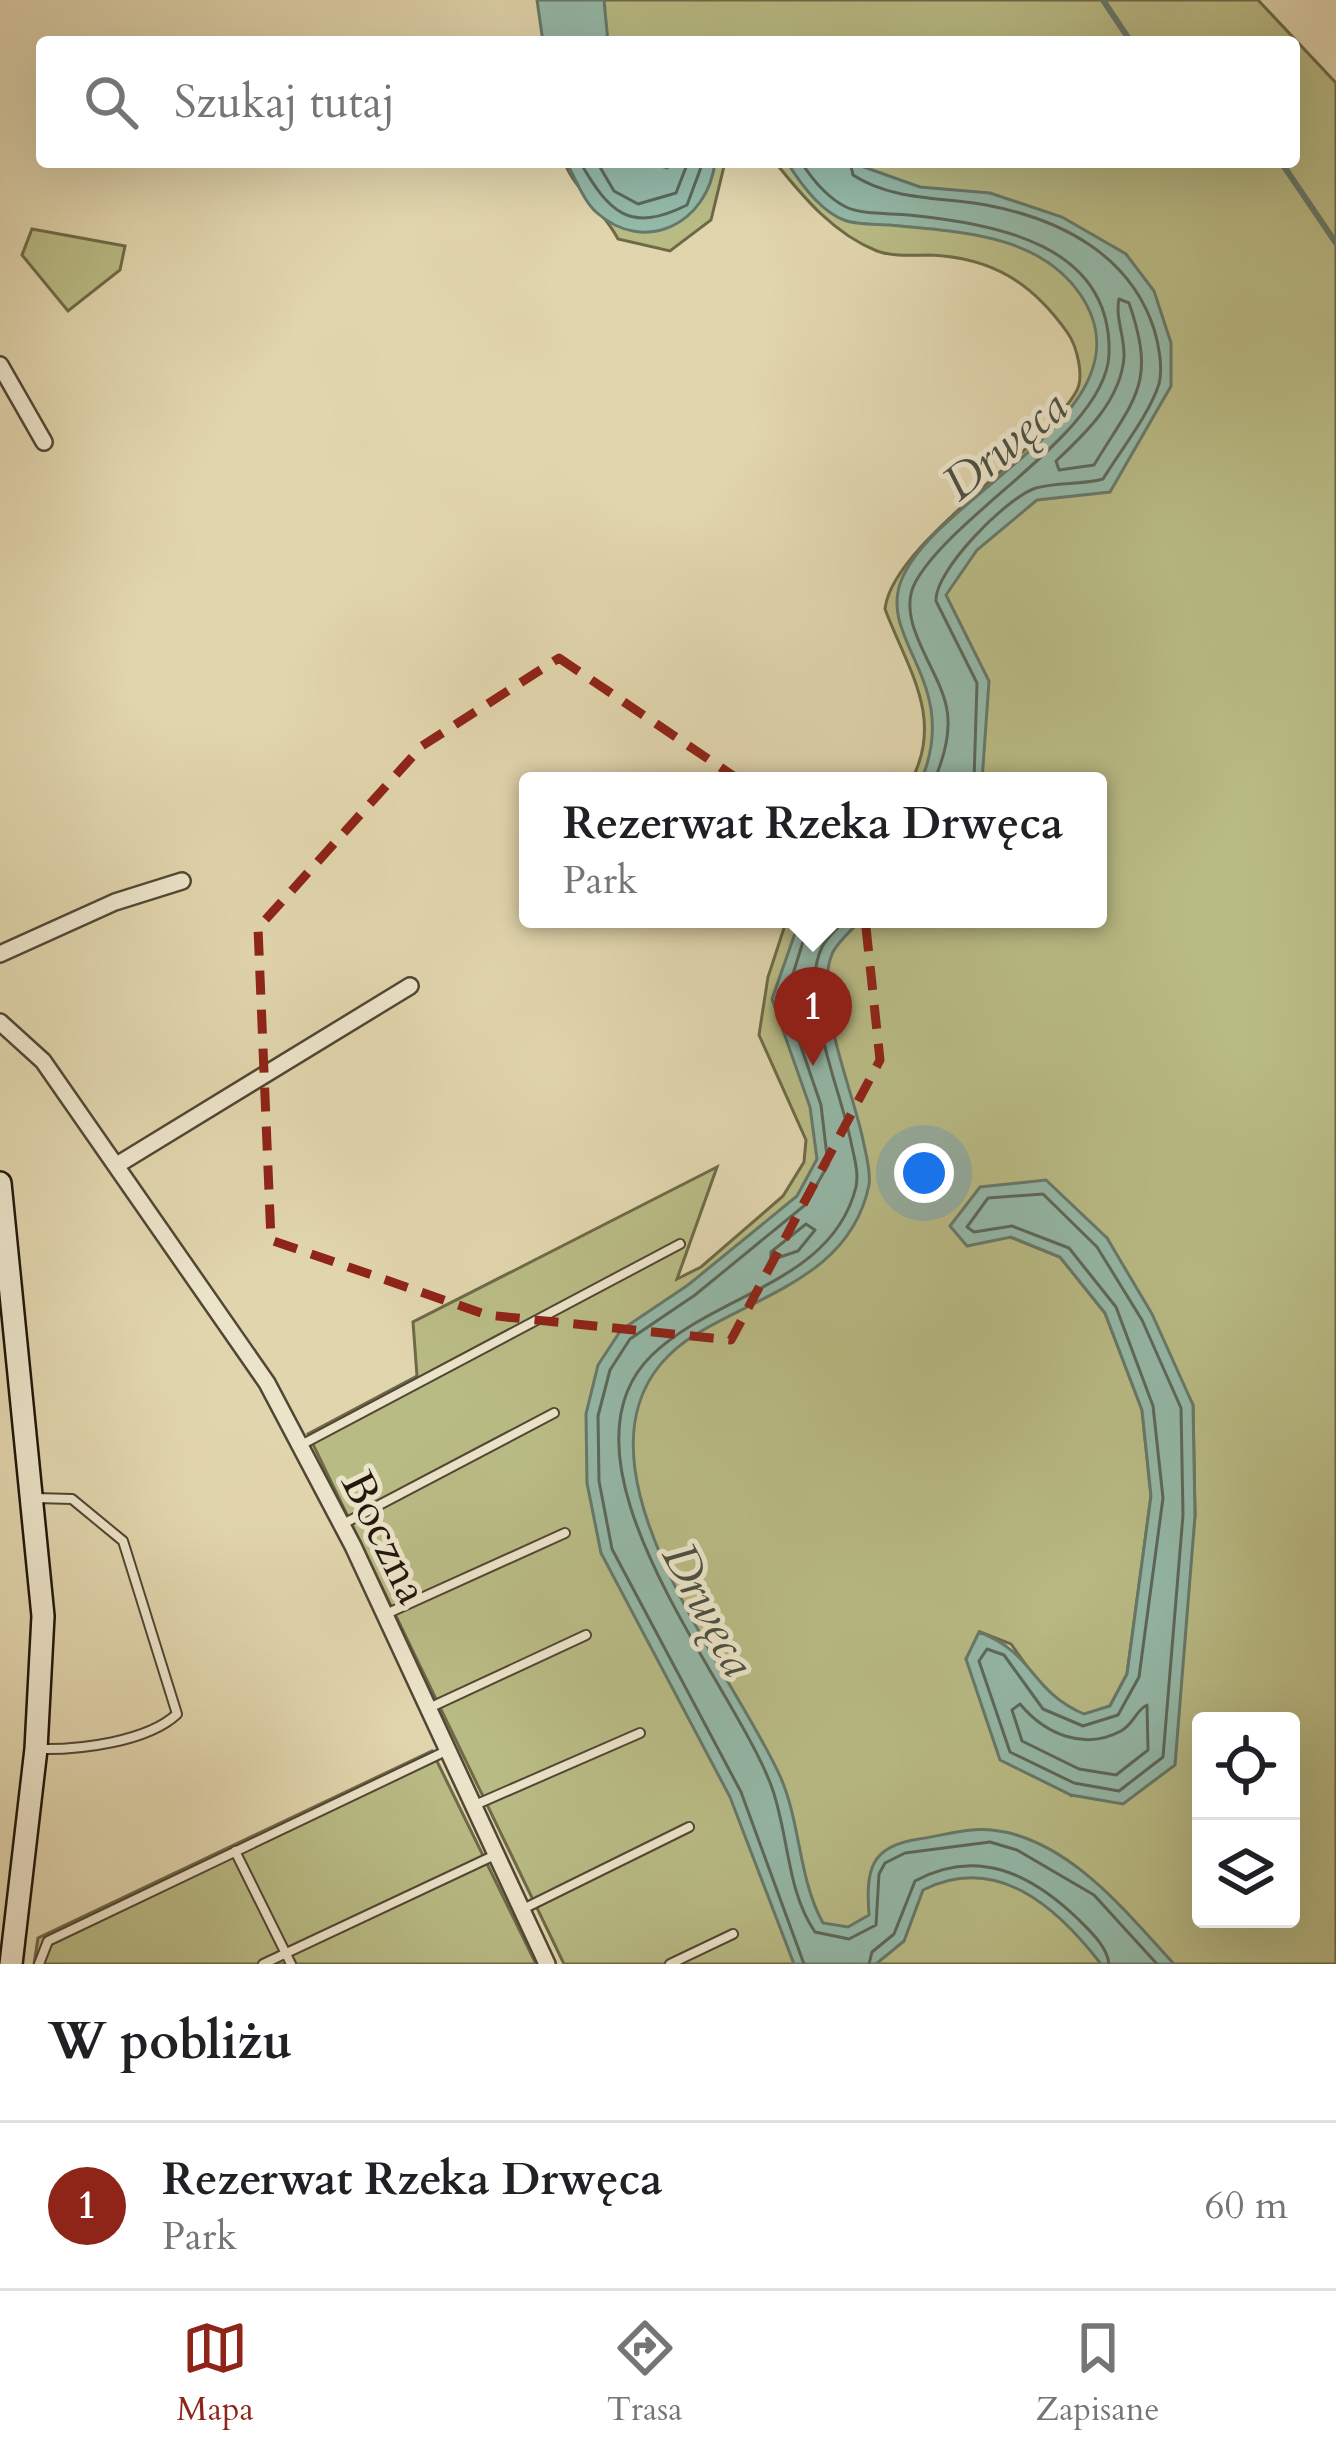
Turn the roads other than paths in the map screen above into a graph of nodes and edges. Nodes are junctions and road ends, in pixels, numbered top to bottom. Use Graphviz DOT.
graph roads {
  1 [pos="0,365"];
  2 [pos="44,442"];
  3 [pos="182,881"];
  4 [pos="0,954"];
  5 [pos="410,986"];
  6 [pos="0,1022"];
  7 [pos="117,1165"];
  8 [pos="0,1183"];
  9 [pos="680,1244"];
  10 [pos="10,1352"];
  11 [pos="554,1413"];
  12 [pos="300,1446"];
  13 [pos="34,1498"];
  14 [pos="342,1525"];
  15 [pos="565,1533"];
  16 [pos="385,1615"];
  17 [pos="586,1635"];
  18 [pos="428,1708"];
  19 [pos="640,1733"];
  20 [pos="36,1749"];
  21 [pos="448,1750"];
  22 [pos="473,1806"];
  23 [pos="689,1827"];
  24 [pos="235,1851"];
  25 [pos="496,1855"];
  26 [pos="521,1910"];
  27 [pos="733,1934"];
  28 [pos="286,1953"];
  29 [pos="541,1962"];
  30 [pos="11,1964"];
  31 [pos="39,1964"];
  32 [pos="262,1964"];
  33 [pos="291,1964"];
  34 [pos="670,1964"];
  1 -- 2 [label="street"];
  3 -- 4 [label="street"];
  5 -- 7 [label="street"];
  6 -- 7 [label="street, Boczna"];
  7 -- 12 [label="street, Boczna"];
  8 -- 10 [label="main road"];
  9 -- 12 [label="lane"];
  10 -- 13 [label="main road"];
  11 -- 14 [label="lane"];
  12 -- 14 [label="street, Boczna"];
  13 -- 20 [label="main road"];
  13 -- 20 [label="lane"];
  14 -- 16 [label="street, Boczna"];
  15 -- 16 [label="lane"];
  16 -- 18 [label="street, Boczna"];
  17 -- 18 [label="lane"];
  18 -- 21 [label="street, Boczna"];
  19 -- 22 [label="lane"];
  20 -- 30 [label="main road"];
  21 -- 22 [label="street, Boczna"];
  21 -- 24 [label="lane"];
  22 -- 25 [label="street, Boczna"];
  23 -- 26 [label="lane"];
  24 -- 28 [label="lane"];
  24 -- 31 [label="lane"];
  25 -- 26 [label="street, Boczna"];
  25 -- 28 [label="lane"];
  26 -- 29 [label="street, Boczna"];
  27 -- 34 [label="lane"];
  28 -- 32 [label="lane"];
  28 -- 33 [label="lane"];
}
